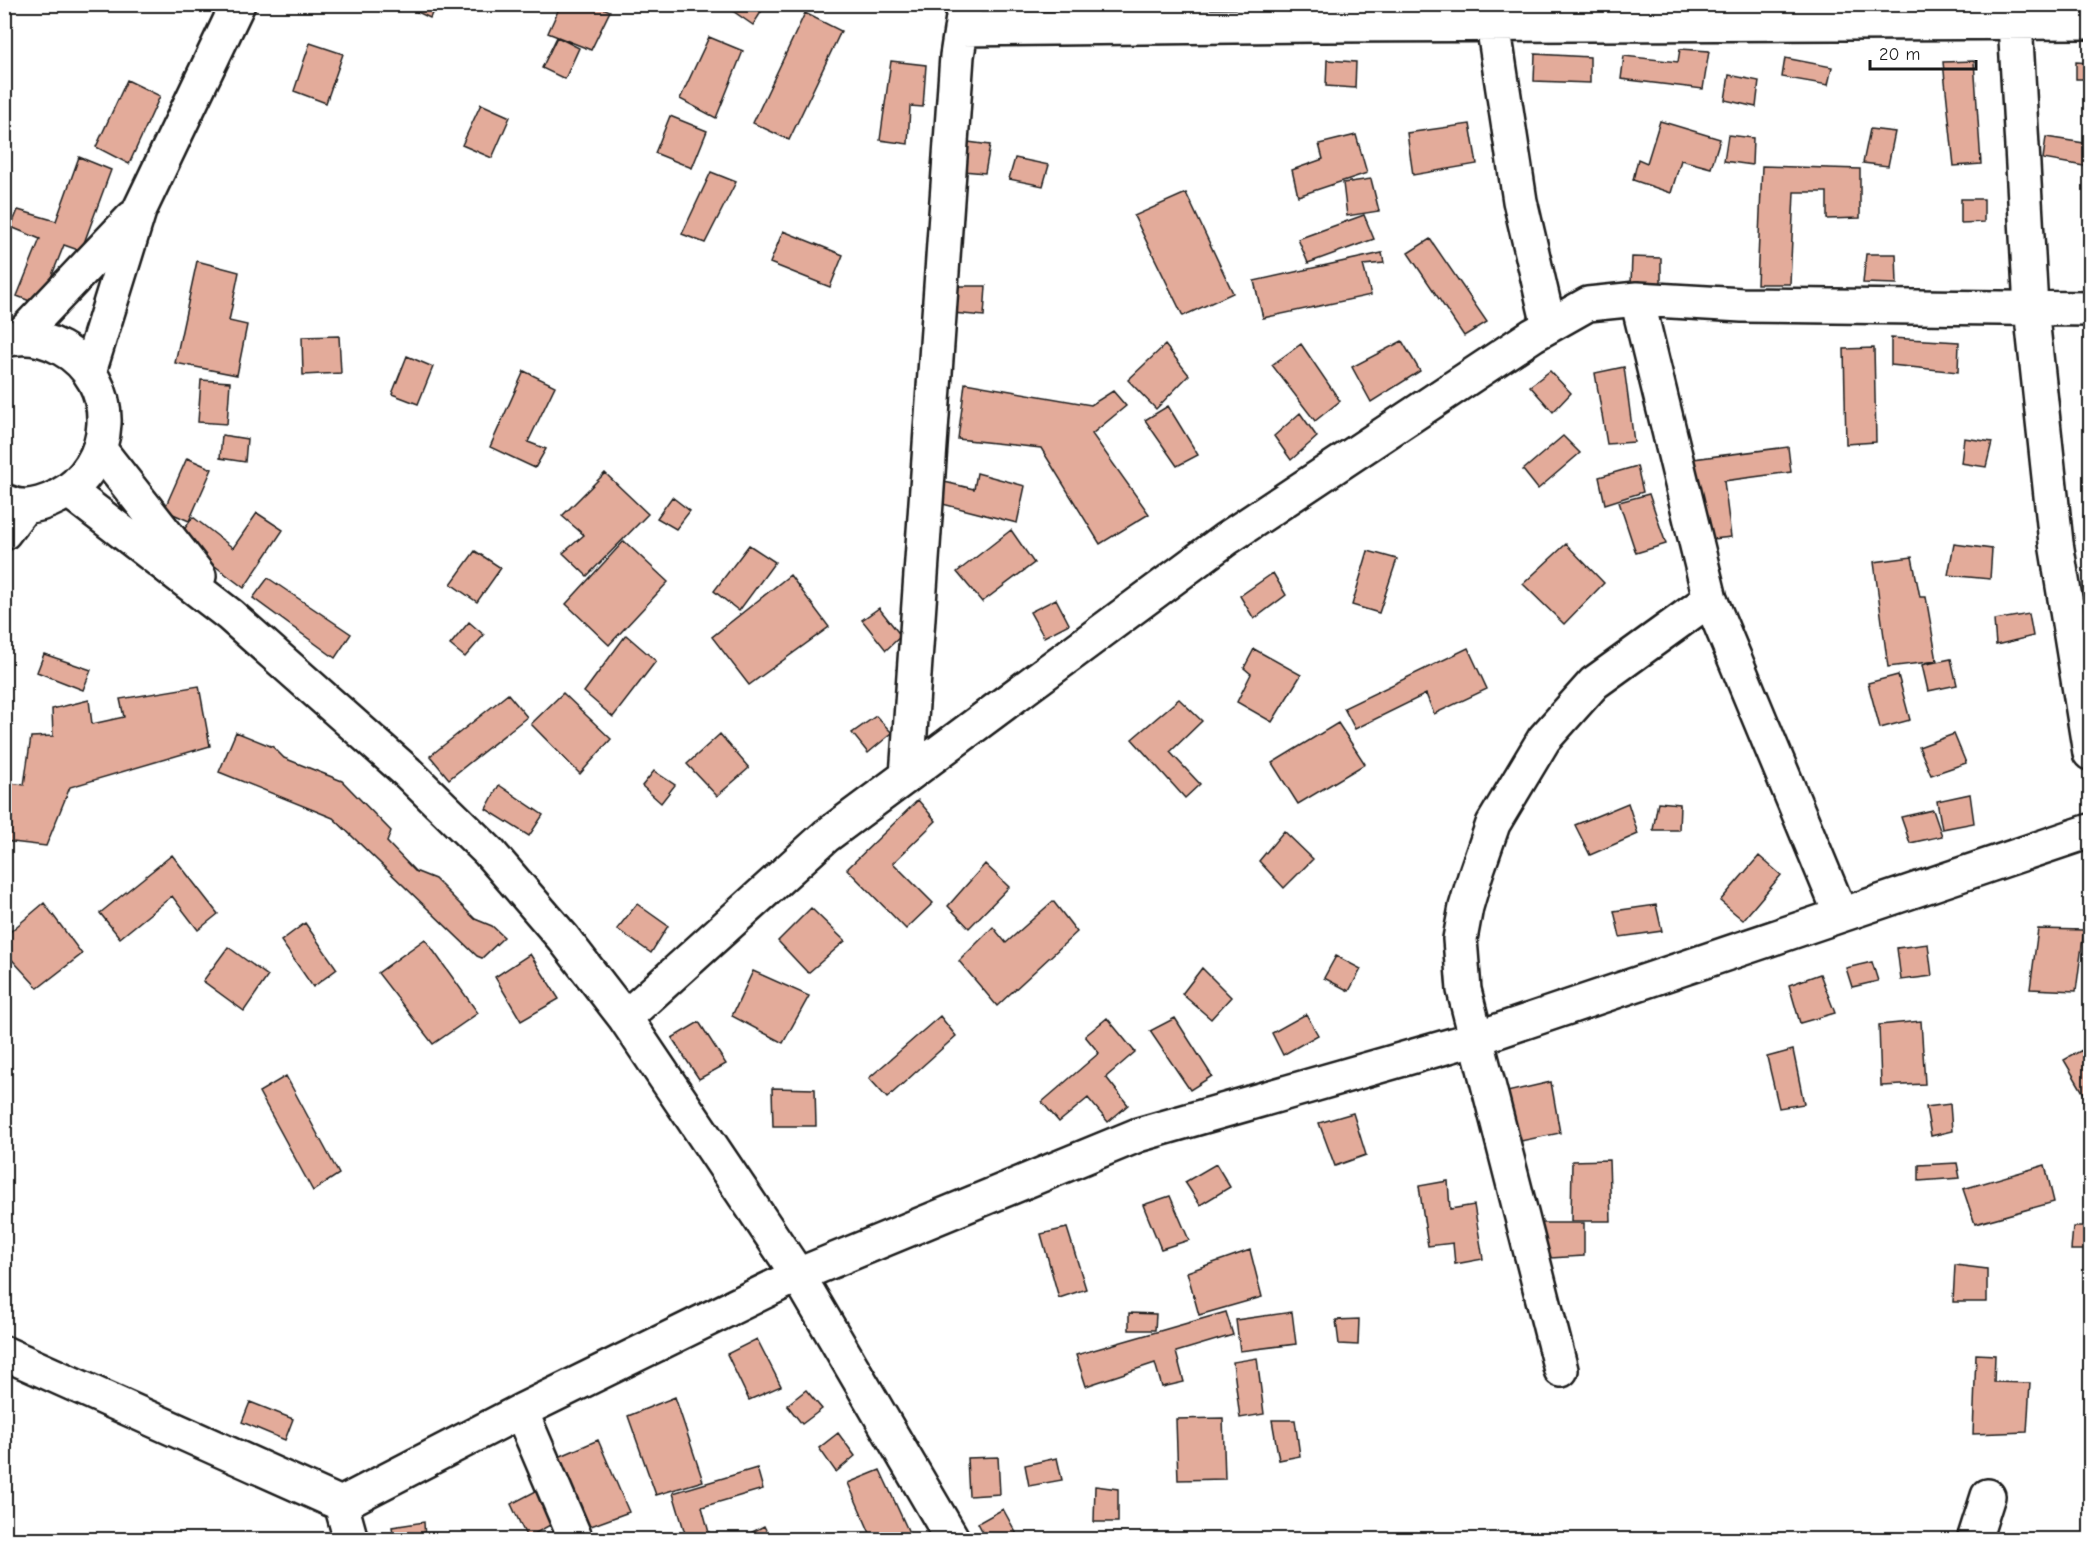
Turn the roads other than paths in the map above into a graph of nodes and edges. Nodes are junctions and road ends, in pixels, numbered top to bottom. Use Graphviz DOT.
graph roads {
  1 [pos="238,4"];
  2 [pos="1493,14"];
  3 [pos="2015,14"];
  4 [pos="963,17"];
  5 [pos="2091,22"];
  6 [pos="139,211"];
  7 [pos="1637,299"];
  8 [pos="2031,308"];
  9 [pos="2091,309"];
  10 [pos="1549,326"];
  11 [pos="12,338"];
  12 [pos="89,372"];
  13 [pos="100,450"];
  14 [pos="69,491"];
  15 [pos="14,504"];
  16 [pos="4,533"];
  17 [pos="1710,599"];
  18 [pos="230,615"];
  19 [pos="2091,753"];
  20 [pos="907,776"];
  21 [pos="2091,831"];
  22 [pos="1841,915"];
  23 [pos="625,1018"];
  24 [pos="1477,1038"];
  25 [pos="798,1275"];
  26 [pos="4,1353"];
  27 [pos="1560,1370"];
  28 [pos="521,1411"];
  29 [pos="1988,1496"];
  30 [pos="341,1504"];
  31 [pos="351,1539"];
  32 [pos="576,1539"];
  33 [pos="953,1539"];
  34 [pos="1974,1539"];
  1 -- 6 [label="main road"];
  2 -- 3 [label="main road"];
  2 -- 4 [label="main road"];
  2 -- 10 [label="main road"];
  3 -- 5 [label="main road"];
  3 -- 8 [label="main road"];
  4 -- 20 [label="main road"];
  6 -- 11 [label="main road"];
  6 -- 12 [label="main road"];
  7 -- 8 [label="main road"];
  7 -- 10 [label="main road"];
  7 -- 17 [label="main road"];
  8 -- 9 [label="main road"];
  8 -- 19 [label="main road"];
  10 -- 20 [label="main road"];
  11 -- 12 [label="main road"];
  12 -- 13 [label="main road"];
  13 -- 14 [label="main road"];
  13 -- 18 [label="main road"];
  14 -- 15 [label="main road"];
  14 -- 18 [label="main road"];
  15 -- 16 [label="main road"];
  17 -- 22 [label="main road"];
  17 -- 24 [label="main road"];
  18 -- 23 [label="main road"];
  20 -- 23 [label="main road"];
  21 -- 22 [label="main road"];
  22 -- 24 [label="main road"];
  23 -- 25 [label="main road"];
  24 -- 25 [label="main road"];
  24 -- 27 [label="main road"];
  25 -- 28 [label="main road"];
  25 -- 33 [label="main road"];
  26 -- 30 [label="main road"];
  28 -- 30 [label="main road"];
  28 -- 32 [label="main road"];
  29 -- 34 [label="main road"];
  30 -- 31 [label="main road"];
}
